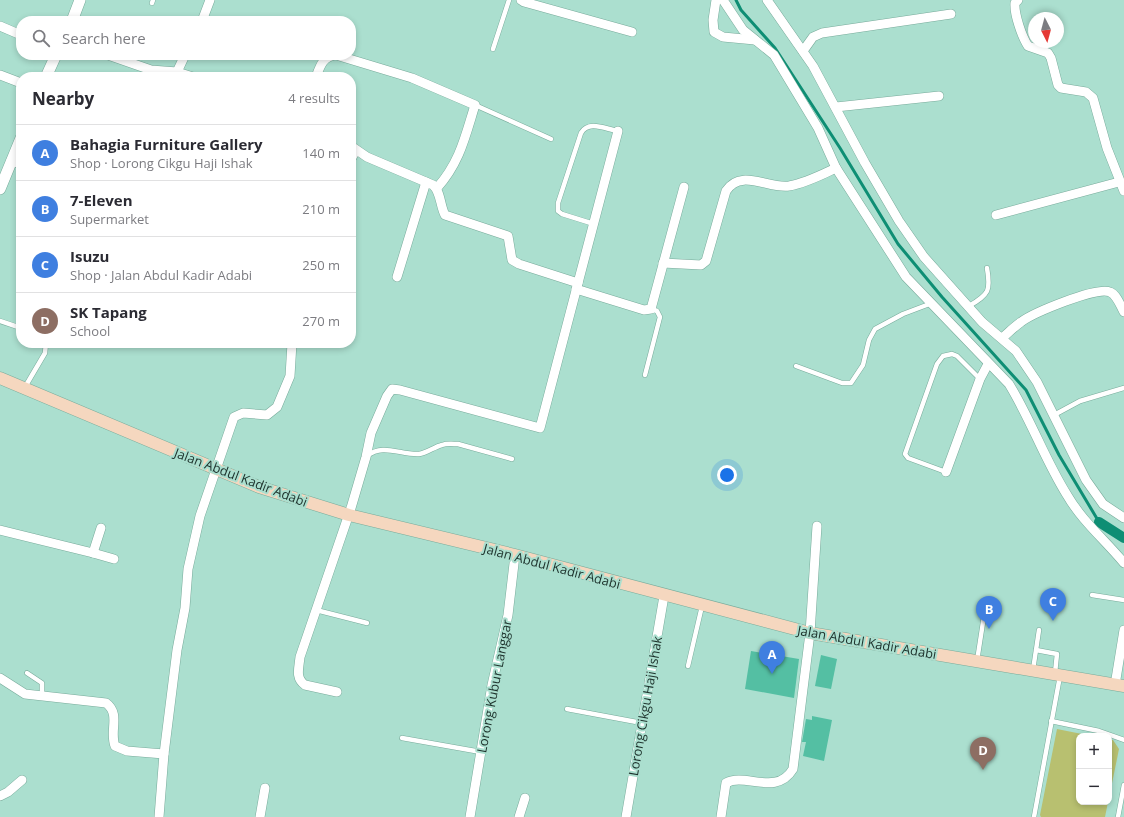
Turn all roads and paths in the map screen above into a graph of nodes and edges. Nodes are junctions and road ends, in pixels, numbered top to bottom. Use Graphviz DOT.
graph roads {
  1 [pos="80,0"];
  2 [pos="210,0"];
  3 [pos="509,0"];
  4 [pos="521,0"];
  5 [pos="716,0"];
  6 [pos="723,0"];
  7 [pos="767,0"];
  8 [pos="1018,0"];
  9 [pos="951,14"];
  10 [pos="74,16"];
  11 [pos="204,16"];
  12 [pos="0,26"];
  13 [pos="632,32"];
  14 [pos="16,33"];
  15 [pos="755,40"];
  16 [pos="493,49"];
  17 [pos="802,51"];
  18 [pos="54,60"];
  19 [pos="122,60"];
  20 [pos="183,60"];
  21 [pos="325,60"];
  22 [pos="353,60"];
  23 [pos="48,72"];
  24 [pos="177,72"];
  25 [pos="318,72"];
  26 [pos="0,75"];
  27 [pos="16,81"];
  28 [pos="938,96"];
  29 [pos="475,105"];
  30 [pos="836,106"];
  31 [pos="618,131"];
  32 [pos="551,139"];
  33 [pos="356,149"];
  34 [pos="16,163"];
  35 [pos="836,168"];
  36 [pos="426,182"];
  37 [pos="1119,182"];
  38 [pos="1,186"];
  39 [pos="684,187"];
  40 [pos="437,188"];
  41 [pos="1124,191"];
  42 [pos="996,215"];
  43 [pos="594,224"];
  44 [pos="663,263"];
  45 [pos="987,268"];
  46 [pos="397,277"];
  47 [pos="577,286"];
  48 [pos="932,303"];
  49 [pos="969,306"];
  50 [pos="651,308"];
  51 [pos="1124,312"];
  52 [pos="0,321"];
  53 [pos="16,326"];
  54 [pos="1002,338"];
  55 [pos="46,348"];
  56 [pos="292,348"];
  57 [pos="988,364"];
  58 [pos="796,366"];
  59 [pos="645,375"];
  60 [pos="0,378"];
  61 [pos="980,379"];
  62 [pos="24,388"];
  63 [pos="1124,388"];
  64 [pos="1054,415"];
  65 [pos="366,457"];
  66 [pos="512,458"];
  67 [pos="215,469"];
  68 [pos="946,472"];
  69 [pos="349,515"];
  70 [pos="1124,518"];
  71 [pos="817,526"];
  72 [pos="101,528"];
  73 [pos="0,530"];
  74 [pos="93,553"];
  75 [pos="515,555"];
  76 [pos="114,560"];
  77 [pos="1124,563"];
  78 [pos="1092,595"];
  79 [pos="664,596"];
  80 [pos="1124,600"];
  81 [pos="986,603"];
  82 [pos="702,606"];
  83 [pos="316,610"];
  84 [pos="367,623"];
  85 [pos="1039,630"];
  86 [pos="1124,630"];
  87 [pos="810,633"];
  88 [pos="1036,650"];
  89 [pos="977,662"];
  90 [pos="688,666"];
  91 [pos="1033,672"];
  92 [pos="27,673"];
  93 [pos="1057,675"];
  94 [pos="0,678"];
  95 [pos="1120,685"];
  96 [pos="338,692"];
  97 [pos="42,697"];
  98 [pos="567,709"];
  99 [pos="1051,721"];
  100 [pos="642,723"];
  101 [pos="402,738"];
  102 [pos="1124,740"];
  103 [pos="481,752"];
  104 [pos="164,754"];
  105 [pos="22,780"];
  106 [pos="1124,786"];
  107 [pos="265,788"];
  108 [pos="0,796"];
  109 [pos="525,798"];
  110 [pos="159,817"];
  111 [pos="260,817"];
  112 [pos="471,817"];
  113 [pos="519,817"];
  114 [pos="626,817"];
  115 [pos="721,817"];
  116 [pos="1034,817"];
  117 [pos="1118,817"];
  1 -- 10 [label="street"];
  2 -- 11 [label="street"];
  3 -- 16 [label="lane"];
  4 -- 13 [label="street"];
  5 -- 15 [label="street"];
  6 -- 15 [label="street"];
  7 -- 17 [label="street"];
  8 -- 37 [label="street"];
  9 -- 17 [label="street"];
  12 -- 14 [label="street"];
  15 -- 35 [label="street"];
  17 -- 30 [label="street"];
  18 -- 23 [label="street"];
  19 -- 24 [label="street"];
  20 -- 24 [label="street"];
  21 -- 25 [label="street"];
  22 -- 29 [label="street"];
  26 -- 27 [label="street"];
  28 -- 30 [label="street"];
  29 -- 32 [label="lane"];
  29 -- 40 [label="street"];
  30 -- 49 [label="street"];
  31 -- 43 [label="street"];
  31 -- 43 [label="lane"];
  33 -- 36 [label="street"];
  34 -- 38 [label="street"];
  35 -- 44 [label="street"];
  35 -- 48 [label="street"];
  36 -- 40 [label="street"];
  36 -- 46 [label="street"];
  37 -- 41 [label="street"];
  37 -- 42 [label="street"];
  39 -- 44 [label="street"];
  40 -- 47 [label="street"];
  43 -- 47 [label="street"];
  44 -- 50 [label="street"];
  45 -- 49 [label="lane"];
  47 -- 50 [label="street"];
  47 -- 65 [label="street"];
  48 -- 57 [label="street"];
  48 -- 58 [label="lane"];
  49 -- 54 [label="street"];
  50 -- 59 [label="lane"];
  51 -- 54 [label="street"];
  52 -- 53 [label="lane"];
  54 -- 64 [label="street"];
  55 -- 62 [label="lane"];
  56 -- 67 [label="street"];
  57 -- 61 [label="street"];
  57 -- 77 [label="street"];
  60 -- 62 [label="main road, Jalan Abdul Kadir Adabi"];
  61 -- 68 [label="street"];
  61 -- 68 [label="lane"];
  62 -- 67 [label="main road, Jalan Abdul Kadir Adabi"];
  63 -- 64 [label="lane"];
  64 -- 70 [label="street"];
  65 -- 66 [label="lane"];
  65 -- 69 [label="street"];
  67 -- 69 [label="main road, Jalan Abdul Kadir Adabi"];
  67 -- 104 [label="street"];
  69 -- 75 [label="main road, Jalan Abdul Kadir Adabi"];
  69 -- 83 [label="street"];
  71 -- 87 [label="street"];
  72 -- 74 [label="street"];
  73 -- 74 [label="street"];
  74 -- 76 [label="street"];
  75 -- 79 [label="main road, Jalan Abdul Kadir Adabi"];
  75 -- 103 [label="street, Lorong Kubur Langgar"];
  78 -- 80 [label="lane"];
  79 -- 82 [label="main road, Jalan Abdul Kadir Adabi"];
  79 -- 100 [label="street, Lorong Cikgu Haji Ishak"];
  81 -- 89 [label="lane"];
  82 -- 87 [label="main road, Jalan Abdul Kadir Adabi"];
  82 -- 90 [label="lane"];
  83 -- 84 [label="lane"];
  83 -- 96 [label="street"];
  85 -- 88 [label="lane"];
  86 -- 95 [label="street"];
  87 -- 89 [label="main road, Jalan Abdul Kadir Adabi"];
  87 -- 115 [label="street"];
  88 -- 91 [label="lane"];
  88 -- 93 [label="lane"];
  89 -- 91 [label="main road, Jalan Abdul Kadir Adabi"];
  91 -- 93 [label="main road, Jalan Abdul Kadir Adabi"];
  92 -- 97 [label="lane"];
  93 -- 95 [label="main road, Jalan Abdul Kadir Adabi"];
  93 -- 99 [label="lane"];
  94 -- 97 [label="street"];
  97 -- 104 [label="street"];
  98 -- 100 [label="lane"];
  99 -- 102 [label="lane"];
  99 -- 116 [label="lane"];
  100 -- 114 [label="street, Lorong Cikgu Haji Ishak"];
  101 -- 103 [label="lane"];
  103 -- 112 [label="street, Lorong Kubur Langgar"];
  104 -- 110 [label="street"];
  105 -- 108 [label="street"];
  106 -- 117 [label="lane"];
  107 -- 111 [label="street"];
  109 -- 113 [label="street"];
}
